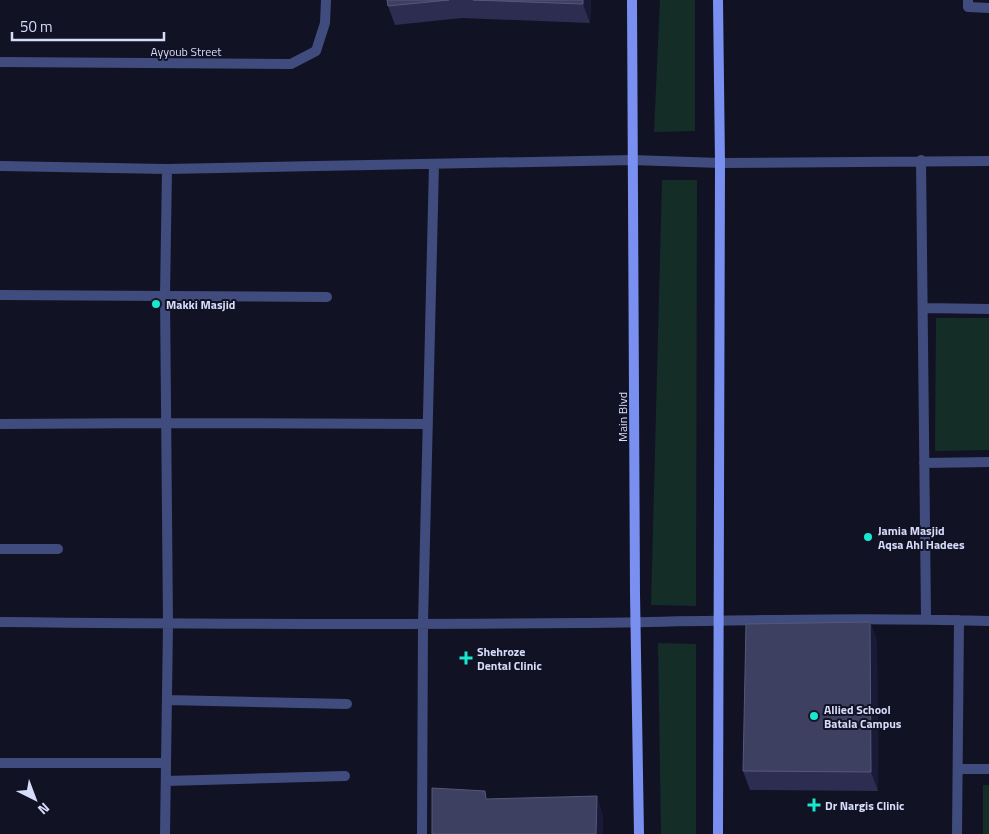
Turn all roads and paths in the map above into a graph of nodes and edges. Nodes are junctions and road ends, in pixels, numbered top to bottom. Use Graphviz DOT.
graph roads {
  1 [pos="326,0"];
  2 [pos="632,0"];
  3 [pos="718,0"];
  4 [pos="968,0"];
  5 [pos="989,8"];
  6 [pos="0,62"];
  7 [pos="632,160"];
  8 [pos="920,160"];
  9 [pos="989,161"];
  10 [pos="720,163"];
  11 [pos="434,164"];
  12 [pos="0,166"];
  13 [pos="167,169"];
  14 [pos="0,295"];
  15 [pos="166,296"];
  16 [pos="327,297"];
  17 [pos="923,308"];
  18 [pos="989,309"];
  19 [pos="167,423"];
  20 [pos="0,424"];
  21 [pos="428,424"];
  22 [pos="989,462"];
  23 [pos="924,463"];
  24 [pos="58,548"];
  25 [pos="0,549"];
  26 [pos="926,618"];
  27 [pos="960,620"];
  28 [pos="719,621"];
  29 [pos="989,621"];
  30 [pos="0,622"];
  31 [pos="636,622"];
  32 [pos="423,623"];
  33 [pos="168,624"];
  34 [pos="167,700"];
  35 [pos="347,704"];
  36 [pos="0,763"];
  37 [pos="166,763"];
  38 [pos="958,769"];
  39 [pos="989,769"];
  40 [pos="345,776"];
  41 [pos="166,781"];
  42 [pos="165,834"];
  43 [pos="422,834"];
  44 [pos="639,834"];
  45 [pos="718,834"];
  46 [pos="957,834"];
  1 -- 6 [label="street, Ayyoub Street"];
  2 -- 7 [label="main road, Main Blvd"];
  3 -- 10 [label="main road"];
  4 -- 5 [label="street"];
  7 -- 10 [label="street"];
  7 -- 11 [label="street"];
  7 -- 31 [label="main road, Main Blvd"];
  8 -- 9 [label="street"];
  8 -- 10 [label="street"];
  8 -- 17 [label="street"];
  10 -- 28 [label="main road"];
  11 -- 13 [label="street"];
  11 -- 21 [label="street"];
  12 -- 13 [label="street"];
  13 -- 15 [label="street"];
  14 -- 15 [label="street"];
  15 -- 16 [label="street"];
  15 -- 19 [label="street"];
  17 -- 18 [label="street"];
  17 -- 23 [label="street"];
  19 -- 20 [label="street"];
  19 -- 21 [label="street"];
  19 -- 33 [label="street"];
  21 -- 32 [label="street"];
  22 -- 23 [label="street"];
  23 -- 26 [label="street"];
  24 -- 25 [label="street"];
  26 -- 27 [label="street"];
  26 -- 28 [label="street"];
  27 -- 29 [label="street"];
  27 -- 38 [label="street"];
  28 -- 31 [label="street"];
  28 -- 45 [label="main road"];
  30 -- 33 [label="street"];
  31 -- 32 [label="street"];
  31 -- 44 [label="main road, Main Blvd"];
  32 -- 33 [label="street"];
  32 -- 43 [label="street"];
  33 -- 34 [label="street"];
  34 -- 35 [label="street"];
  34 -- 37 [label="street"];
  36 -- 37 [label="street"];
  37 -- 41 [label="street"];
  38 -- 39 [label="street"];
  38 -- 46 [label="street"];
  40 -- 41 [label="street"];
  41 -- 42 [label="street"];
}
